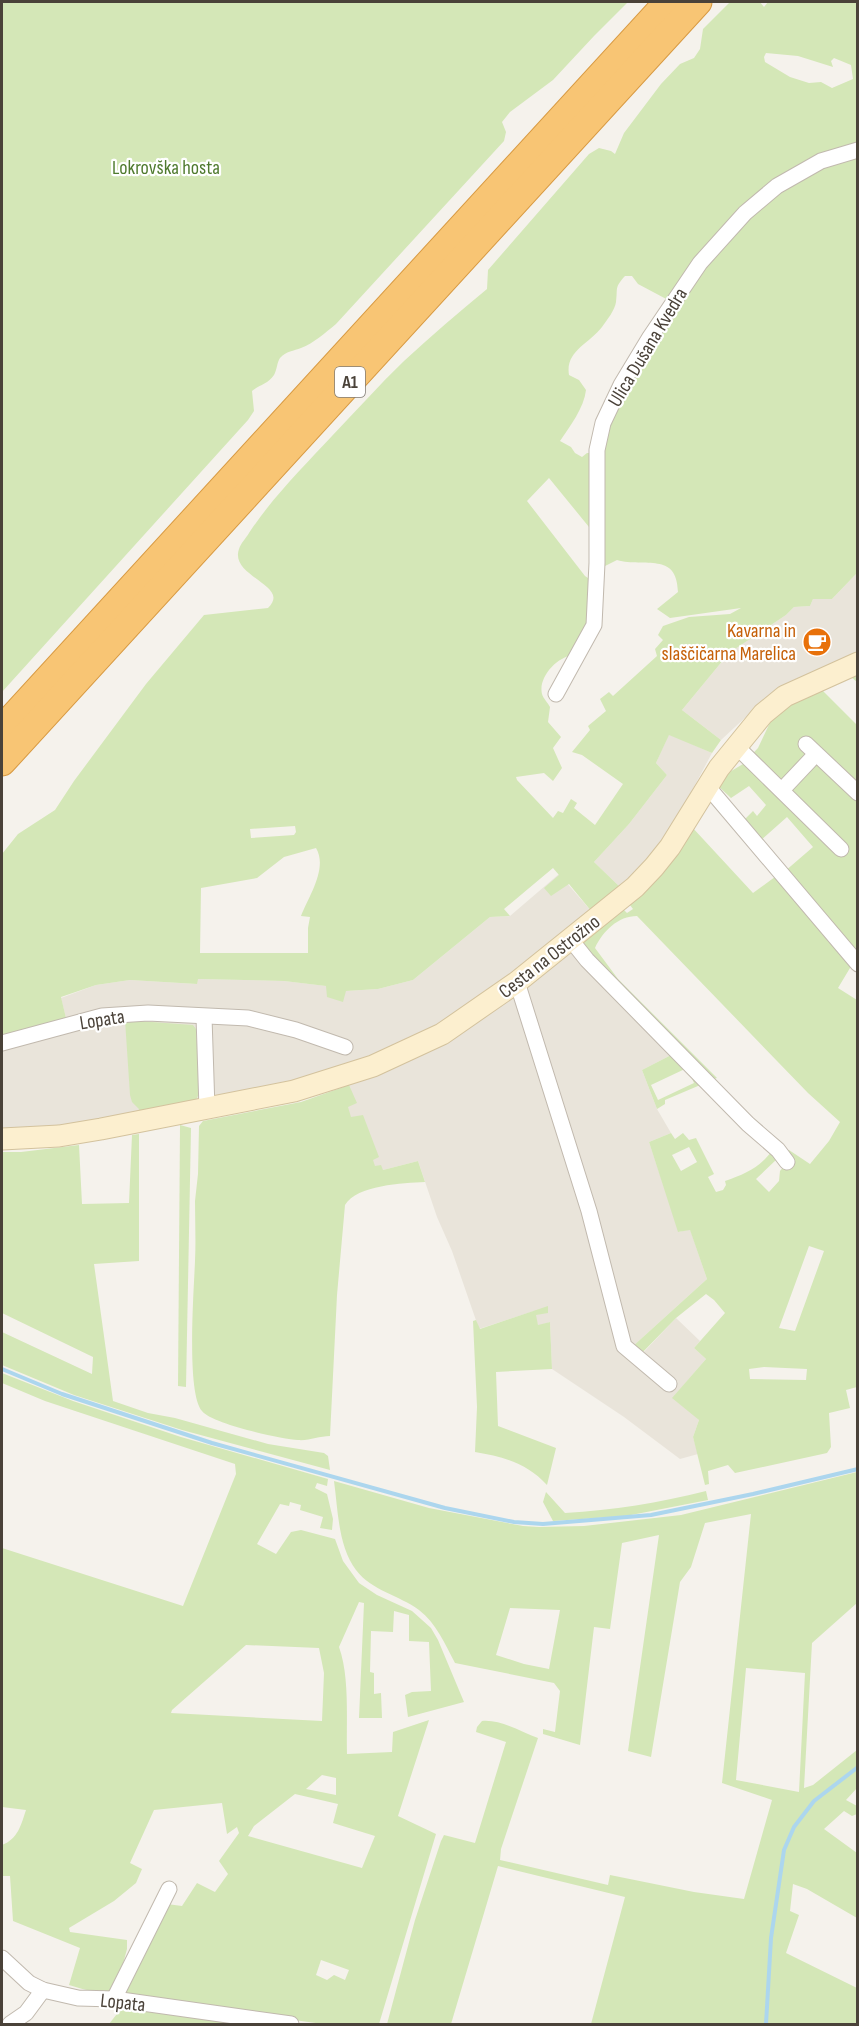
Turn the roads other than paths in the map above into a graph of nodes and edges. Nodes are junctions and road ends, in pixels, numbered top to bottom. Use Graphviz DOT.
graph roads {
  1 [pos="668,2"];
  2 [pos="698,2"];
  3 [pos="858,150"];
  4 [pos="858,663"];
  5 [pos="556,694"];
  6 [pos="2,729"];
  7 [pos="736,746"];
  8 [pos="2,762"];
  9 [pos="708,787"];
  10 [pos="782,790"];
  11 [pos="858,793"];
  12 [pos="841,849"];
  13 [pos="571,940"];
  14 [pos="858,964"];
  15 [pos="517,982"];
  16 [pos="204,1017"];
  17 [pos="2,1043"];
  18 [pos="345,1047"];
  19 [pos="207,1109"];
  20 [pos="2,1139"];
  21 [pos="787,1162"];
  22 [pos="669,1384"];
  23 [pos="169,1889"];
  24 [pos="2,1958"];
  25 [pos="43,1990"];
  26 [pos="114,1999"];
  27 [pos="10,2025"];
  28 [pos="291,2025"];
  1 -- 6 [label="highway, A1"];
  2 -- 8 [label="highway, A1"];
  3 -- 5 [label="street, Ulica Dušana Kvedra"];
  4 -- 7 [label="street, Cesta na Ostrožno"];
  7 -- 9 [label="street, Cesta na Ostrožno"];
  7 -- 10 [label="street"];
  9 -- 13 [label="street, Cesta na Ostrožno"];
  9 -- 14 [label="street"];
  10 -- 11 [label="street"];
  10 -- 12 [label="street"];
  13 -- 15 [label="street, Cesta na Ostrožno"];
  13 -- 21 [label="street"];
  15 -- 19 [label="street, Cesta na Ostrožno"];
  15 -- 22 [label="street"];
  16 -- 17 [label="street, Lopata"];
  16 -- 18 [label="street, Lopata"];
  16 -- 19 [label="street"];
  19 -- 20 [label="street, Cesta na Ostrožno"];
  23 -- 26 [label="street"];
  24 -- 25 [label="street, Lopata"];
  25 -- 26 [label="street, Lopata"];
  25 -- 27 [label="street"];
  26 -- 28 [label="street, Lopata"];
}
